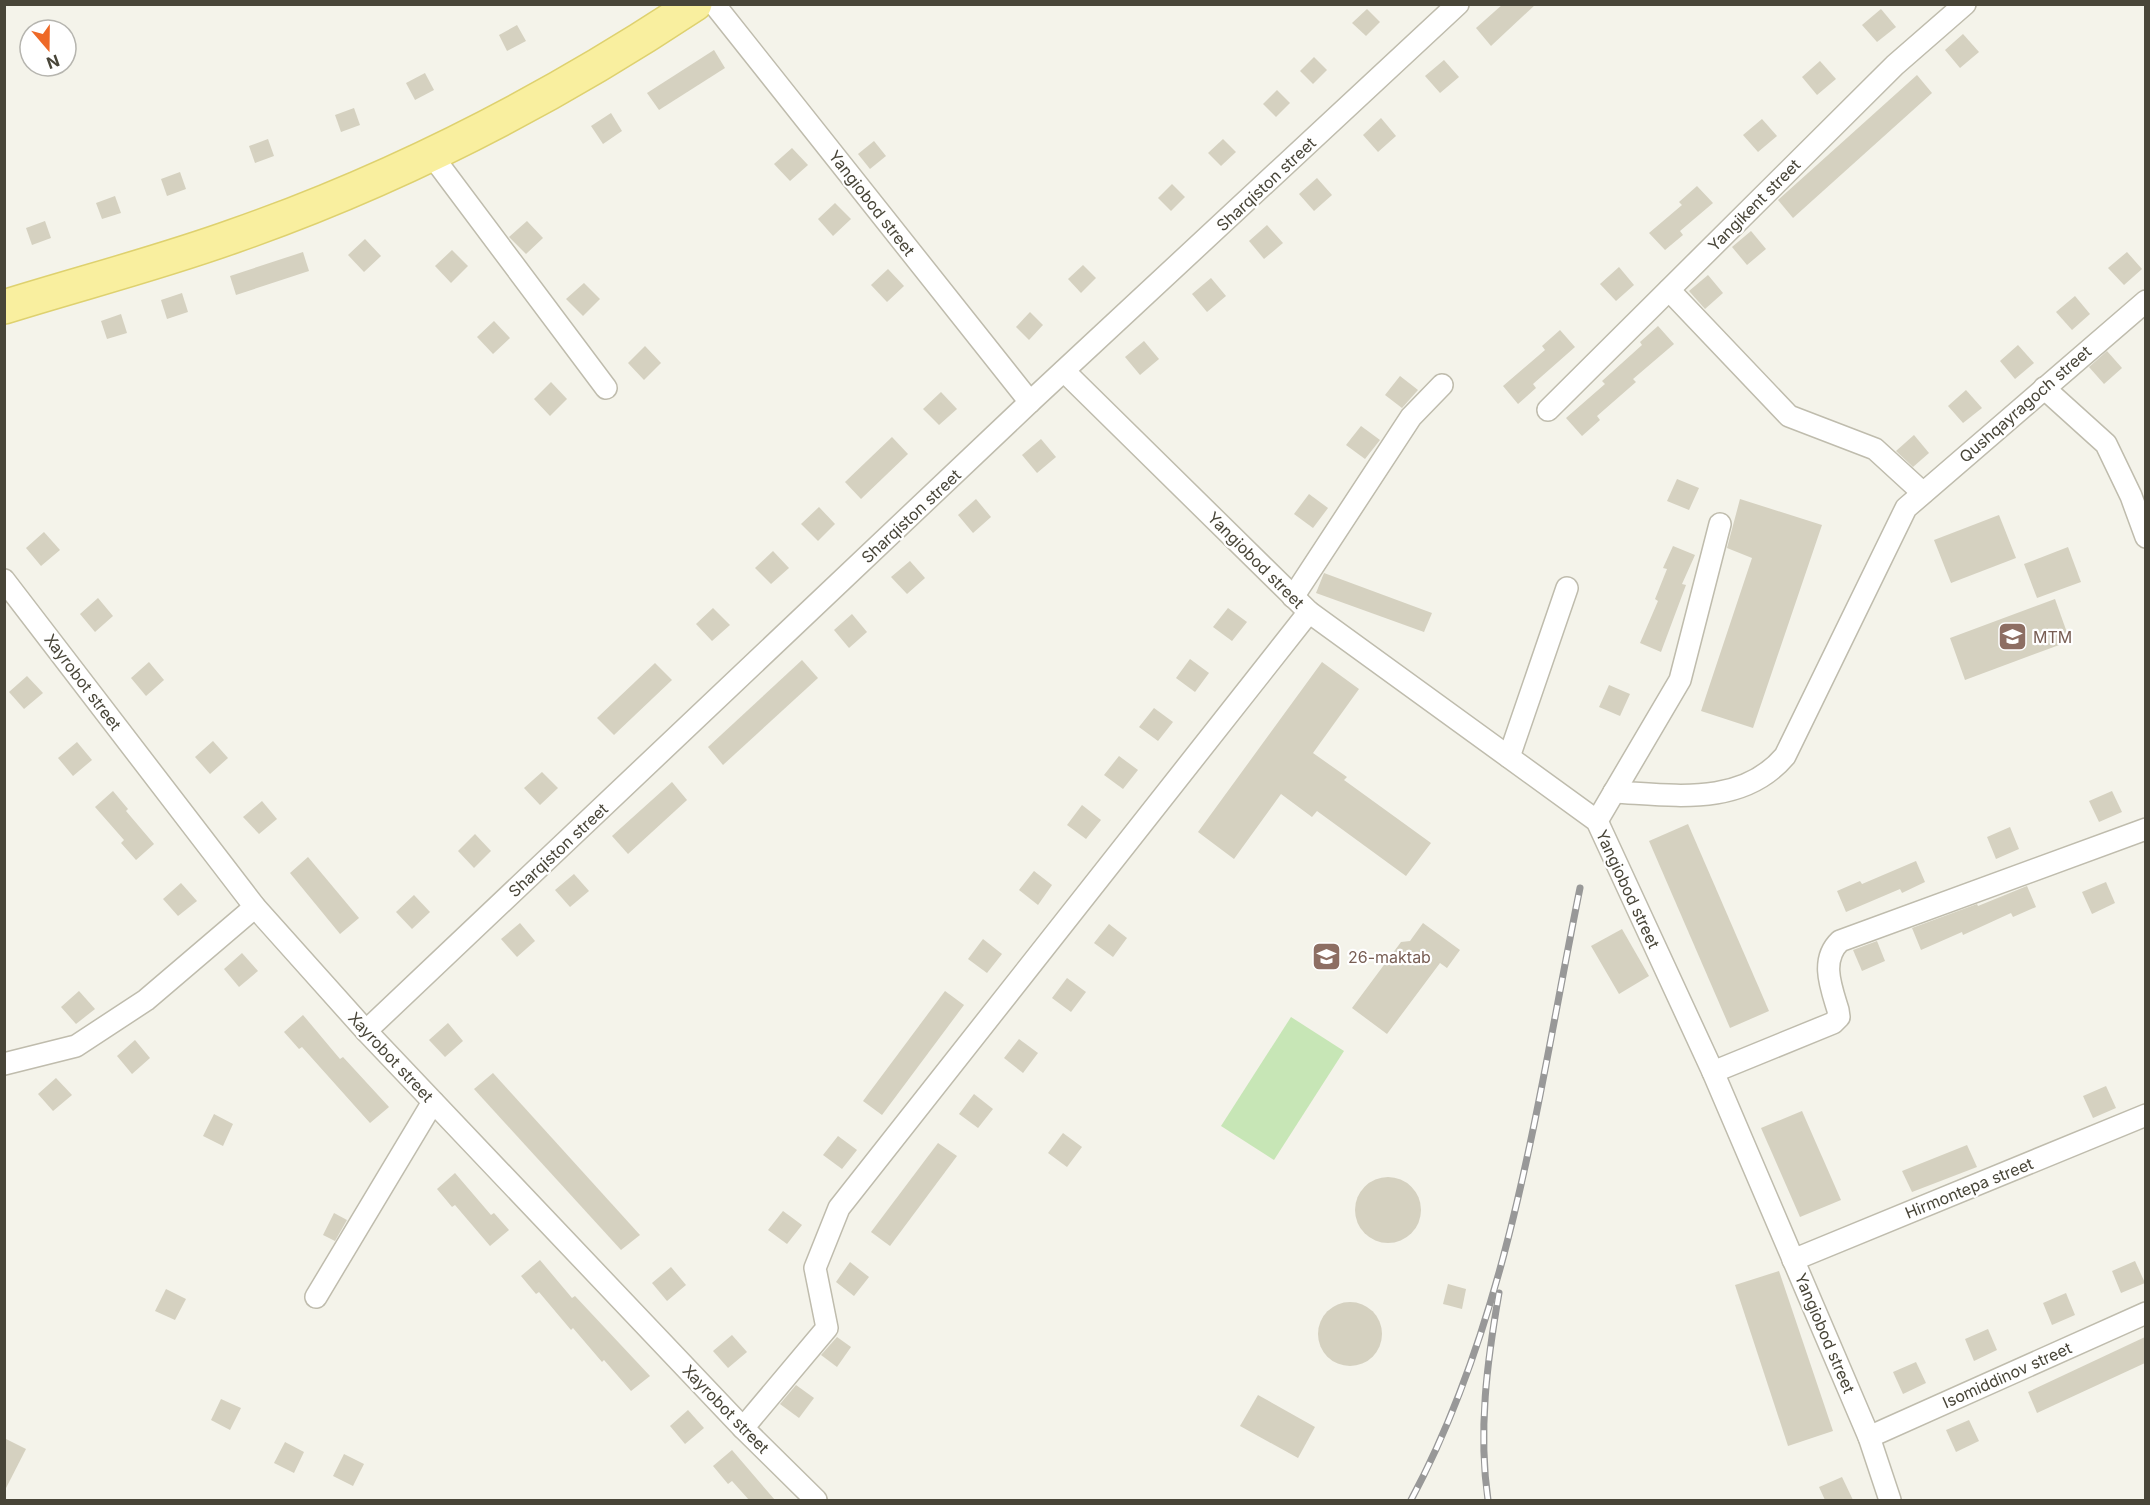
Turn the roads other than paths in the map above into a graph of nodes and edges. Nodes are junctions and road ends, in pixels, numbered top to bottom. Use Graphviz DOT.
graph roads {
  1 [pos="695,4"];
  2 [pos="714,4"];
  3 [pos="1458,4"];
  4 [pos="1965,4"];
  5 [pos="430,153"];
  6 [pos="1669,290"];
  7 [pos="2145,301"];
  8 [pos="4,307"];
  9 [pos="1064,371"];
  10 [pos="1442,385"];
  11 [pos="606,388"];
  12 [pos="2044,388"];
  13 [pos="1030,402"];
  14 [pos="1548,410"];
  15 [pos="1923,493"];
  16 [pos="1720,524"];
  17 [pos="2145,537"];
  18 [pos="4,580"];
  19 [pos="1566,588"];
  20 [pos="1293,597"];
  21 [pos="1309,612"];
  22 [pos="1509,757"];
  23 [pos="1614,792"];
  24 [pos="1597,821"];
  25 [pos="2145,829"];
  26 [pos="255,907"];
  27 [pos="366,1031"];
  28 [pos="4,1064"];
  29 [pos="1713,1072"];
  30 [pos="434,1102"];
  31 [pos="2145,1115"];
  32 [pos="1793,1260"];
  33 [pos="316,1297"];
  34 [pos="2145,1313"];
  35 [pos="743,1428"];
  36 [pos="1869,1437"];
  37 [pos="816,1500"];
  38 [pos="1890,1500"];
  1 -- 5 [label="main road"];
  2 -- 13 [label="street, Yangiobod street"];
  3 -- 9 [label="street, Sharqiston street"];
  4 -- 6 [label="street, Yangikent street"];
  5 -- 8 [label="main road"];
  5 -- 11 [label="street"];
  6 -- 14 [label="street, Yangikent street"];
  6 -- 15 [label="street"];
  7 -- 12 [label="street, Qushqayragoch street"];
  9 -- 13 [label="street, Sharqiston street"];
  9 -- 20 [label="street, Yangiobod street"];
  10 -- 20 [label="street"];
  12 -- 15 [label="street, Qushqayragoch street"];
  12 -- 17 [label="street"];
  13 -- 27 [label="street, Sharqiston street"];
  15 -- 23 [label="street, Qushqayragoch street"];
  16 -- 23 [label="street"];
  18 -- 26 [label="street, Xayrobot street"];
  19 -- 22 [label="street"];
  20 -- 21 [label="street, Yangiobod street"];
  21 -- 22 [label="street, Yangiobod street"];
  21 -- 35 [label="street"];
  22 -- 24 [label="street, Yangiobod street"];
  23 -- 24 [label="street"];
  24 -- 29 [label="street, Yangiobod street"];
  25 -- 29 [label="street"];
  26 -- 27 [label="street, Xayrobot street"];
  26 -- 28 [label="street"];
  27 -- 30 [label="street, Xayrobot street"];
  29 -- 32 [label="street, Yangiobod street"];
  30 -- 33 [label="street"];
  30 -- 35 [label="street, Xayrobot street"];
  31 -- 32 [label="street, Hirmontepa street"];
  32 -- 36 [label="street, Yangiobod street"];
  34 -- 36 [label="street, Isomiddinov street"];
  35 -- 37 [label="street, Xayrobot street"];
  36 -- 38 [label="street, Yangiobod street"];
}
